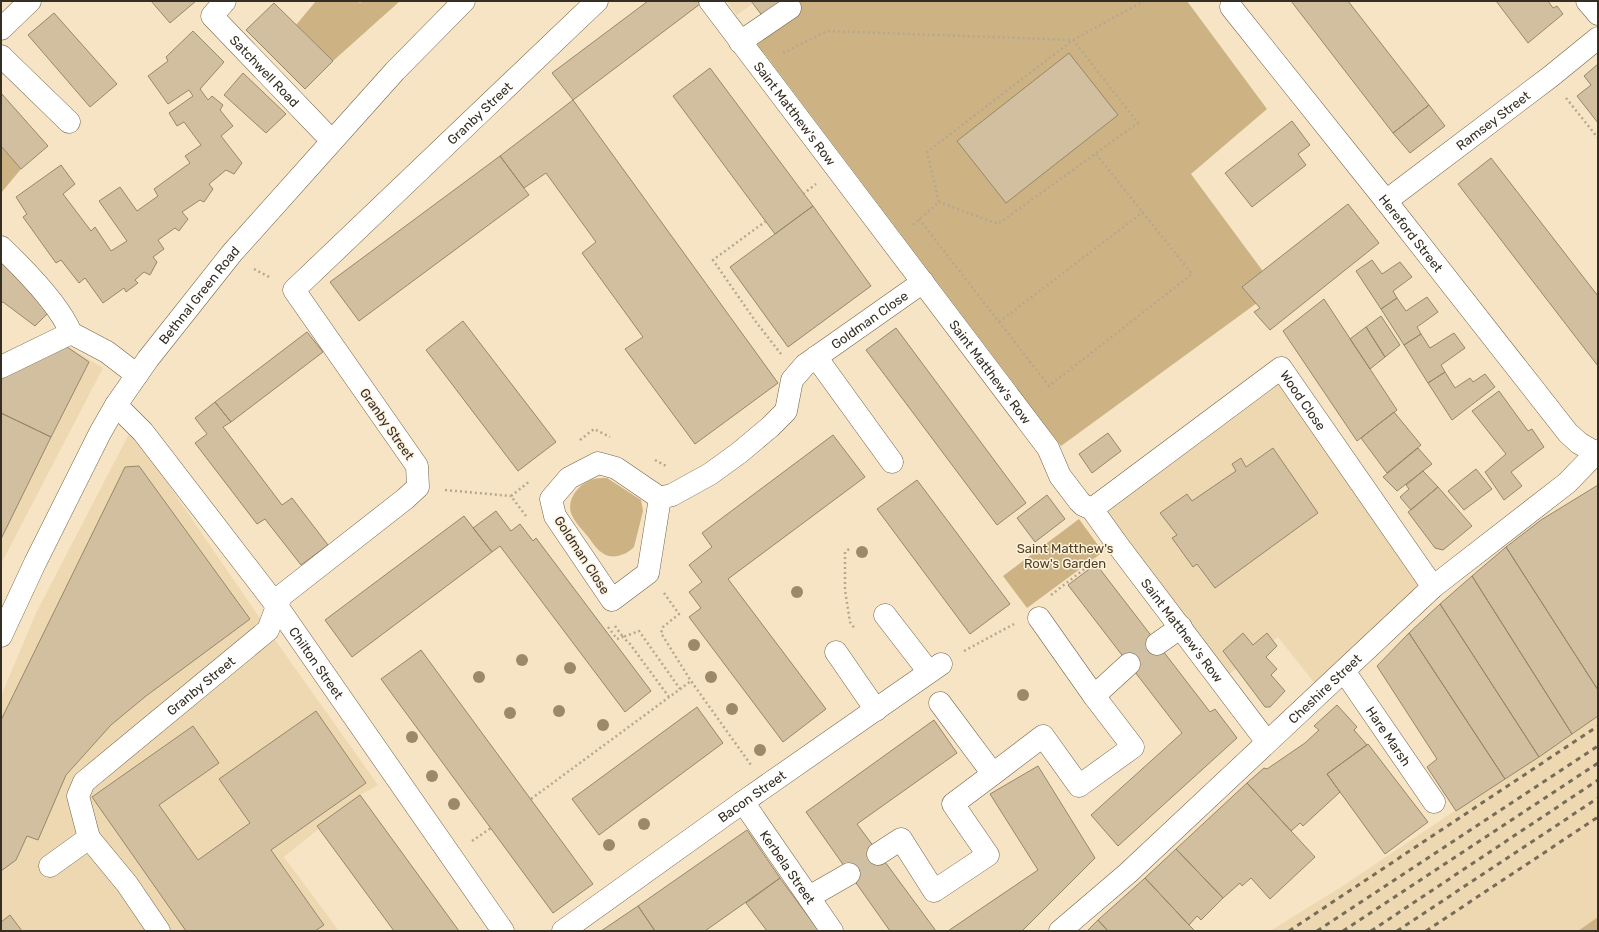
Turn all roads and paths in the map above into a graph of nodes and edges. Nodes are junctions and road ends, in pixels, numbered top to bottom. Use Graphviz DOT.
graph roads {
  1 [pos="30,1"];
  2 [pos="225,1"];
  3 [pos="464,1"];
  4 [pos="597,1"];
  5 [pos="710,1"];
  6 [pos="1144,1"];
  7 [pos="1587,1"];
  8 [pos="790,8"];
  9 [pos="1231,8"];
  10 [pos="1598,14"];
  11 [pos="1,29"];
  12 [pos="1598,38"];
  13 [pos="1073,40"];
  14 [pos="740,42"];
  15 [pos="1,56"];
  16 [pos="760,65"];
  17 [pos="1550,77"];
  18 [pos="69,122"];
  19 [pos="1598,138"];
  20 [pos="332,141"];
  21 [pos="1096,154"];
  22 [pos="1386,201"];
  23 [pos="939,202"];
  24 [pos="1143,212"];
  25 [pos="919,220"];
  26 [pos="766,222"];
  27 [pos="893,242"];
  28 [pos="1,247"];
  29 [pos="923,282"];
  30 [pos="999,322"];
  31 [pos="71,333"];
  32 [pos="782,356"];
  33 [pos="816,357"];
  34 [pos="1,367"];
  35 [pos="136,374"];
  36 [pos="116,405"];
  37 [pos="614,439"];
  38 [pos="576,444"];
  39 [pos="1597,452"];
  40 [pos="653,460"];
  41 [pos="892,462"];
  42 [pos="673,470"];
  43 [pos="535,477"];
  44 [pos="418,487"];
  45 [pos="511,496"];
  46 [pos="660,498"];
  47 [pos="1092,509"];
  48 [pos="530,521"];
  49 [pos="849,549"];
  50 [pos="1433,586"];
  51 [pos="661,588"];
  52 [pos="277,606"];
  53 [pos="885,615"];
  54 [pos="1039,618"];
  55 [pos="604,621"];
  56 [pos="1181,627"];
  57 [pos="855,629"];
  58 [pos="1,636"];
  59 [pos="623,637"];
  60 [pos="1157,644"];
  61 [pos="836,652"];
  62 [pos="1129,664"];
  63 [pos="1344,671"];
  64 [pos="691,681"];
  65 [pos="680,689"];
  66 [pos="1094,696"];
  67 [pos="669,697"];
  68 [pos="940,703"];
  69 [pos="876,710"];
  70 [pos="1267,742"];
  71 [pos="993,774"];
  72 [pos="767,786"];
  73 [pos="531,799"];
  74 [pos="743,802"];
  75 [pos="1434,802"];
  76 [pos="89,838"];
  77 [pos="878,854"];
  78 [pos="50,866"];
  79 [pos="850,874"];
  80 [pos="809,897"];
  81 [pos="159,931"];
  82 [pos="503,931"];
  83 [pos="563,931"];
  84 [pos="832,931"];
  85 [pos="1060,931"];
  1 -- 11 [label="street"];
  2 -- 20 [label="street, Satchwell Road"];
  3 -- 20 [label="street, Bethnal Green Road"];
  4 -- 44 [label="street, Granby Street"];
  5 -- 14 [label="street, Saint Matthew's Row"];
  6 -- 13 [label="path"];
  7 -- 10 [label="street"];
  8 -- 14 [label="street"];
  9 -- 22 [label="street, Hereford Street"];
  12 -- 17 [label="street, Ramsey Street"];
  13 -- 16 [label="path"];
  13 -- 21 [label="path"];
  13 -- 23 [label="path"];
  14 -- 16 [label="street, Saint Matthew's Row"];
  15 -- 18 [label="street"];
  16 -- 27 [label="street, Saint Matthew's Row"];
  17 -- 19 [label="path"];
  17 -- 22 [label="street, Ramsey Street"];
  20 -- 35 [label="street, Bethnal Green Road"];
  21 -- 23 [label="path"];
  21 -- 24 [label="path"];
  22 -- 39 [label="street, Hereford Street"];
  23 -- 25 [label="path"];
  24 -- 30 [label="path"];
  24 -- 30 [label="path"];
  25 -- 27 [label="path"];
  25 -- 30 [label="path"];
  26 -- 32 [label="path"];
  27 -- 29 [label="street, Saint Matthew's Row"];
  28 -- 31 [label="street"];
  29 -- 33 [label="street, Goldman Close"];
  29 -- 47 [label="street, Saint Matthew's Row"];
  31 -- 34 [label="street"];
  31 -- 35 [label="street"];
  33 -- 41 [label="street, Goldman Close"];
  33 -- 46 [label="street, Goldman Close"];
  35 -- 36 [label="street, Bethnal Green Road"];
  36 -- 52 [label="street, Chilton Street"];
  36 -- 58 [label="street, Bethnal Green Road"];
  37 -- 38 [label="path"];
  39 -- 50 [label="street, Cheshire Street"];
  40 -- 42 [label="path"];
  43 -- 45 [label="path"];
  44 -- 45 [label="path"];
  44 -- 52 [label="street, Granby Street"];
  45 -- 48 [label="path"];
  46 -- 46 [label="street, Goldman Close"];
  47 -- 50 [label="street, Wood Close"];
  47 -- 56 [label="street, Saint Matthew's Row"];
  49 -- 57 [label="path"];
  50 -- 63 [label="street, Cheshire Street"];
  51 -- 64 [label="path"];
  52 -- 76 [label="street, Granby Street"];
  52 -- 82 [label="street, Chilton Street"];
  53 -- 69 [label="street, Bacon Street"];
  54 -- 66 [label="street"];
  55 -- 59 [label="path"];
  56 -- 60 [label="street"];
  56 -- 70 [label="street, Saint Matthew's Row"];
  59 -- 65 [label="path"];
  59 -- 67 [label="path"];
  61 -- 69 [label="street"];
  62 -- 66 [label="street"];
  63 -- 70 [label="street, Cheshire Street"];
  63 -- 75 [label="street, Hare Marsh"];
  64 -- 65 [label="path"];
  64 -- 72 [label="path"];
  65 -- 67 [label="path"];
  66 -- 71 [label="street"];
  67 -- 73 [label="path"];
  68 -- 71 [label="street"];
  69 -- 72 [label="street, Bacon Street"];
  70 -- 85 [label="street, Cheshire Street"];
  71 -- 77 [label="street"];
  72 -- 74 [label="street, Bacon Street"];
  74 -- 80 [label="street, Kerbela Street"];
  74 -- 83 [label="street, Bacon Street"];
  76 -- 78 [label="street"];
  76 -- 81 [label="street"];
  79 -- 80 [label="street"];
  80 -- 84 [label="street, Kerbela Street"];
}
